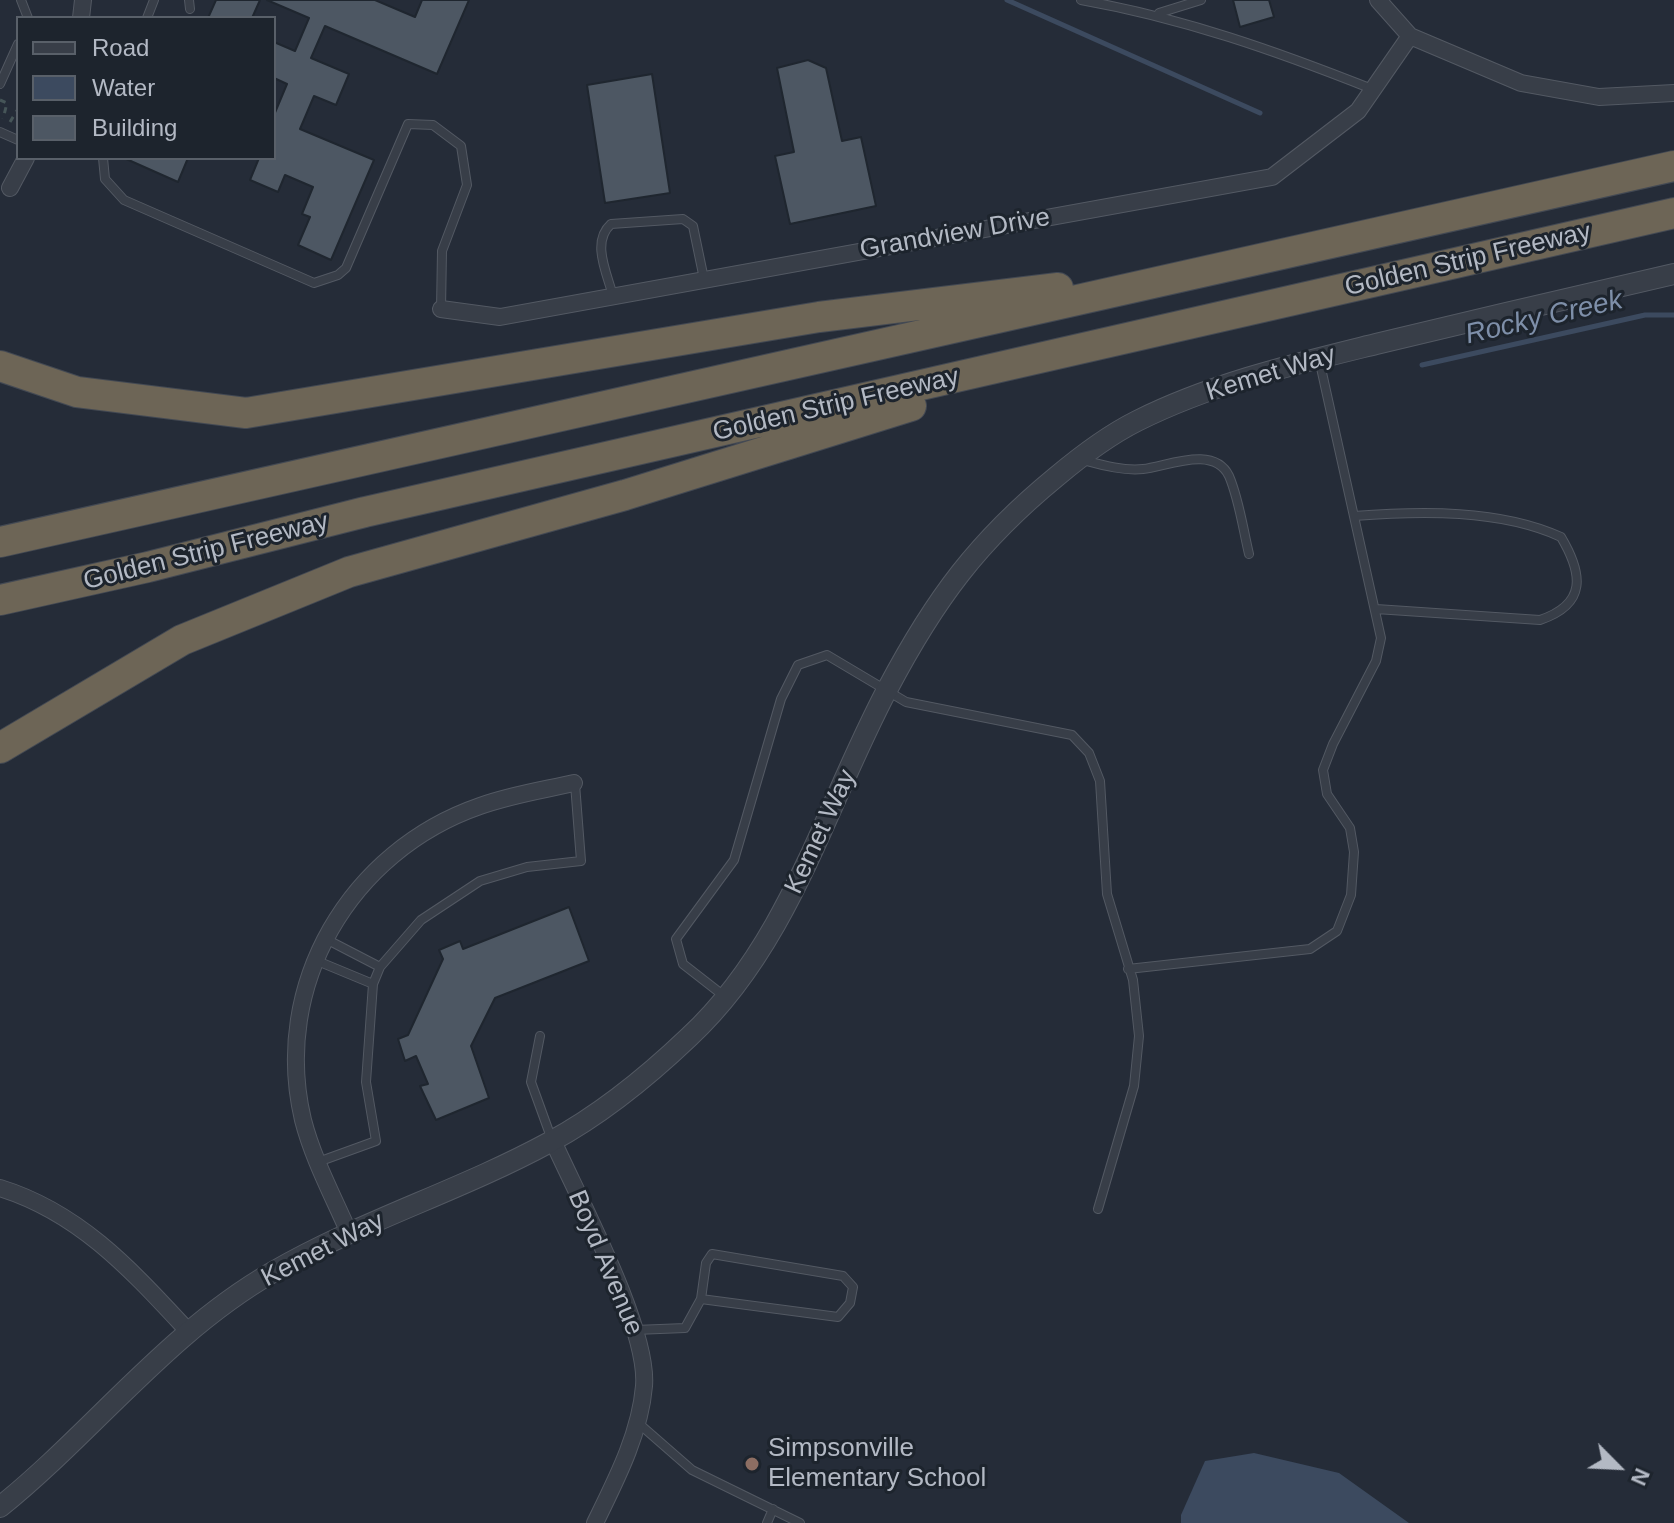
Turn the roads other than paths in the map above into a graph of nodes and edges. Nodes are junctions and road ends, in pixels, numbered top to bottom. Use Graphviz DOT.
graph roads {
  1 [pos="1081,0"];
  2 [pos="1201,0"];
  3 [pos="1378,0"];
  4 [pos="1158,13"];
  5 [pos="1410,36"];
  6 [pos="16,48"];
  7 [pos="0,84"];
  8 [pos="1373,89"];
  9 [pos="1674,93"];
  10 [pos="25,160"];
  11 [pos="103,160"];
  12 [pos="1674,166"];
  13 [pos="10,188"];
  14 [pos="1674,213"];
  15 [pos="1230,267"];
  16 [pos="1674,274"];
  17 [pos="704,280"];
  18 [pos="613,297"];
  19 [pos="441,309"];
  20 [pos="1129,338"];
  21 [pos="1318,359"];
  22 [pos="0,366"];
  23 [pos="1078,459"];
  24 [pos="1354,516"];
  25 [pos="0,542"];
  26 [pos="1249,554"];
  27 [pos="0,600"];
  28 [pos="1376,609"];
  29 [pos="886,692"];
  30 [pos="0,748"];
  31 [pos="574,783"];
  32 [pos="324,938"];
  33 [pos="315,960"];
  34 [pos="380,967"];
  35 [pos="1128,969"];
  36 [pos="373,984"];
  37 [pos="725,997"];
  38 [pos="540,1036"];
  39 [pos="553,1141"];
  40 [pos="318,1162"];
  41 [pos="0,1188"];
  42 [pos="1098,1209"];
  43 [pos="349,1233"];
  44 [pos="701,1299"];
  45 [pos="634,1330"];
  46 [pos="189,1332"];
  47 [pos="636,1421"];
  48 [pos="0,1507"];
  49 [pos="773,1509"];
  50 [pos="595,1523"];
  51 [pos="767,1523"];
  52 [pos="800,1523"];
  1 -- 4 [label="lane"];
  2 -- 4 [label="lane"];
  3 -- 5 [label="street"];
  4 -- 8 [label="lane"];
  5 -- 8 [label="street, Grandview Drive"];
  5 -- 9 [label="street"];
  6 -- 7 [label="lane"];
  8 -- 17 [label="street, Grandview Drive"];
  10 -- 13 [label="street"];
  11 -- 19 [label="lane"];
  12 -- 15 [label="highway, Golden Strip Freeway"];
  14 -- 20 [label="highway, Golden Strip Freeway"];
  15 -- 22 [label="highway"];
  15 -- 25 [label="highway, Golden Strip Freeway"];
  16 -- 21 [label="street, Kemet Way"];
  17 -- 18 [label="street, Grandview Drive"];
  17 -- 18 [label="lane"];
  18 -- 19 [label="street, Grandview Drive"];
  20 -- 27 [label="highway, Golden Strip Freeway"];
  20 -- 30 [label="highway"];
  21 -- 23 [label="street, Kemet Way"];
  21 -- 24 [label="lane"];
  23 -- 26 [label="lane"];
  23 -- 29 [label="street, Kemet Way"];
  24 -- 28 [label="lane"];
  24 -- 28 [label="lane"];
  28 -- 35 [label="lane"];
  29 -- 35 [label="lane"];
  29 -- 37 [label="street, Kemet Way"];
  29 -- 37 [label="lane"];
  31 -- 32 [label="street"];
  31 -- 34 [label="lane"];
  32 -- 33 [label="street"];
  32 -- 34 [label="lane"];
  33 -- 36 [label="lane"];
  33 -- 40 [label="street"];
  34 -- 36 [label="lane"];
  35 -- 42 [label="lane"];
  36 -- 40 [label="lane"];
  37 -- 39 [label="street, Kemet Way"];
  38 -- 39 [label="lane"];
  39 -- 43 [label="street, Kemet Way"];
  39 -- 45 [label="street, Boyd Avenue"];
  40 -- 43 [label="street"];
  41 -- 46 [label="street"];
  43 -- 46 [label="street, Kemet Way"];
  44 -- 44 [label="lane"];
  44 -- 45 [label="lane"];
  45 -- 47 [label="street, Boyd Avenue"];
  46 -- 48 [label="street, Kemet Way"];
  47 -- 49 [label="lane"];
  47 -- 50 [label="street, Boyd Avenue"];
  49 -- 51 [label="lane"];
  49 -- 52 [label="lane"];
}
